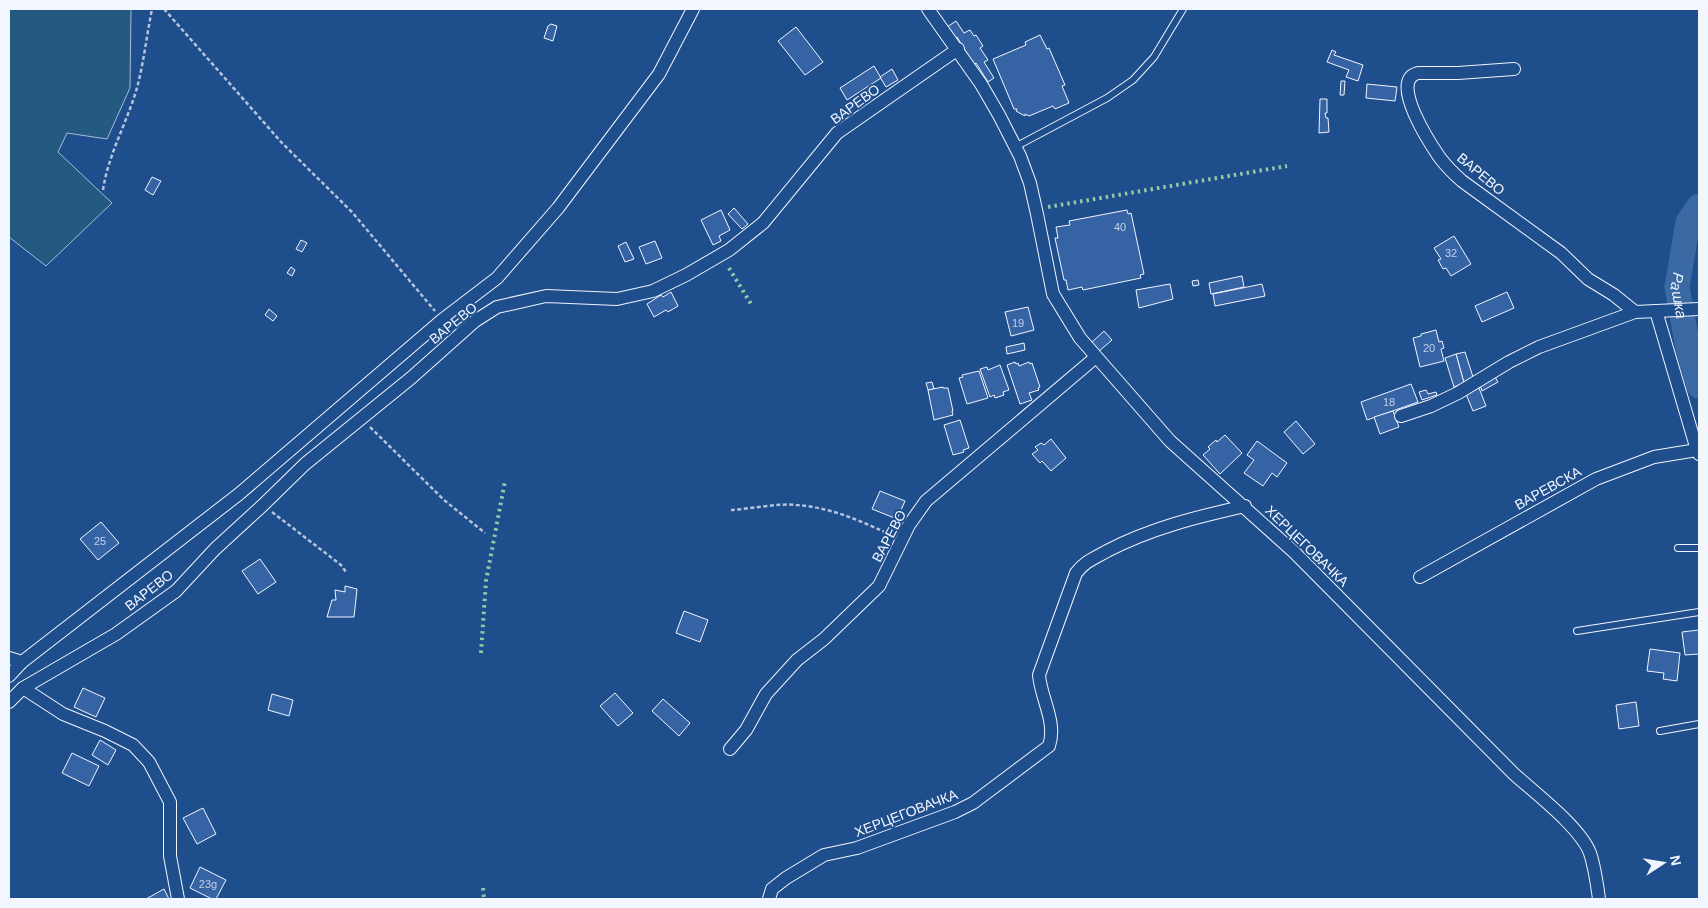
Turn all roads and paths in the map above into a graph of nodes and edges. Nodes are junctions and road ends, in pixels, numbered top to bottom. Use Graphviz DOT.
graph roads {
  1 [pos="152,9"];
  2 [pos="164,9"];
  3 [pos="693,9"];
  4 [pos="928,9"];
  5 [pos="1183,9"];
  6 [pos="958,49"];
  7 [pos="1514,69"];
  8 [pos="1015,147"];
  9 [pos="103,190"];
  10 [pos="465,302"];
  11 [pos="1696,309"];
  12 [pos="1662,311"];
  13 [pos="1635,312"];
  14 [pos="442,320"];
  15 [pos="475,321"];
  16 [pos="1096,357"];
  17 [pos="1401,416"];
  18 [pos="361,418"];
  19 [pos="1698,452"];
  20 [pos="263,505"];
  21 [pos="1245,506"];
  22 [pos="731,510"];
  23 [pos="485,533"];
  24 [pos="901,540"];
  25 [pos="1678,548"];
  26 [pos="1699,548"];
  27 [pos="346,572"];
  28 [pos="1420,577"];
  29 [pos="1699,612"];
  30 [pos="1578,631"];
  31 [pos="9,658"];
  32 [pos="22,662"];
  33 [pos="9,676"];
  34 [pos="23,688"];
  35 [pos="9,702"];
  36 [pos="1699,724"];
  37 [pos="1660,731"];
  38 [pos="730,749"];
  39 [pos="178,899"];
  40 [pos="769,899"];
  41 [pos="1599,899"];
  1 -- 9 [label="path"];
  2 -- 14 [label="path"];
  3 -- 10 [label="street"];
  4 -- 6 [label="street"];
  5 -- 8 [label="lane"];
  6 -- 8 [label="street"];
  6 -- 15 [label="street, ВАРЕВО"];
  7 -- 13 [label="street, ВАРЕВО"];
  8 -- 16 [label="street"];
  10 -- 14 [label="street"];
  10 -- 15 [label="street"];
  11 -- 12 [label="street"];
  12 -- 13 [label="street"];
  12 -- 19 [label="street"];
  13 -- 17 [label="street"];
  14 -- 32 [label="street"];
  15 -- 18 [label="street, ВАРЕВО"];
  16 -- 21 [label="street"];
  16 -- 24 [label="street, ВАРЕВО"];
  18 -- 20 [label="street, ВАРЕВО"];
  18 -- 23 [label="path"];
  19 -- 28 [label="street, ВАРЕВСКА"];
  20 -- 27 [label="path"];
  20 -- 34 [label="street, ВАРЕВО"];
  21 -- 40 [label="street, ХЕРЦЕГОВАЧКА"];
  21 -- 41 [label="street, ХЕРЦЕГОВАЧКА"];
  22 -- 24 [label="path"];
  24 -- 38 [label="street, ВАРЕВО"];
  25 -- 26 [label="lane"];
  29 -- 30 [label="lane"];
  31 -- 32 [label="street"];
  32 -- 33 [label="street"];
  34 -- 35 [label="street, ВАРЕВО"];
  34 -- 39 [label="street"];
  36 -- 37 [label="lane"];
}
